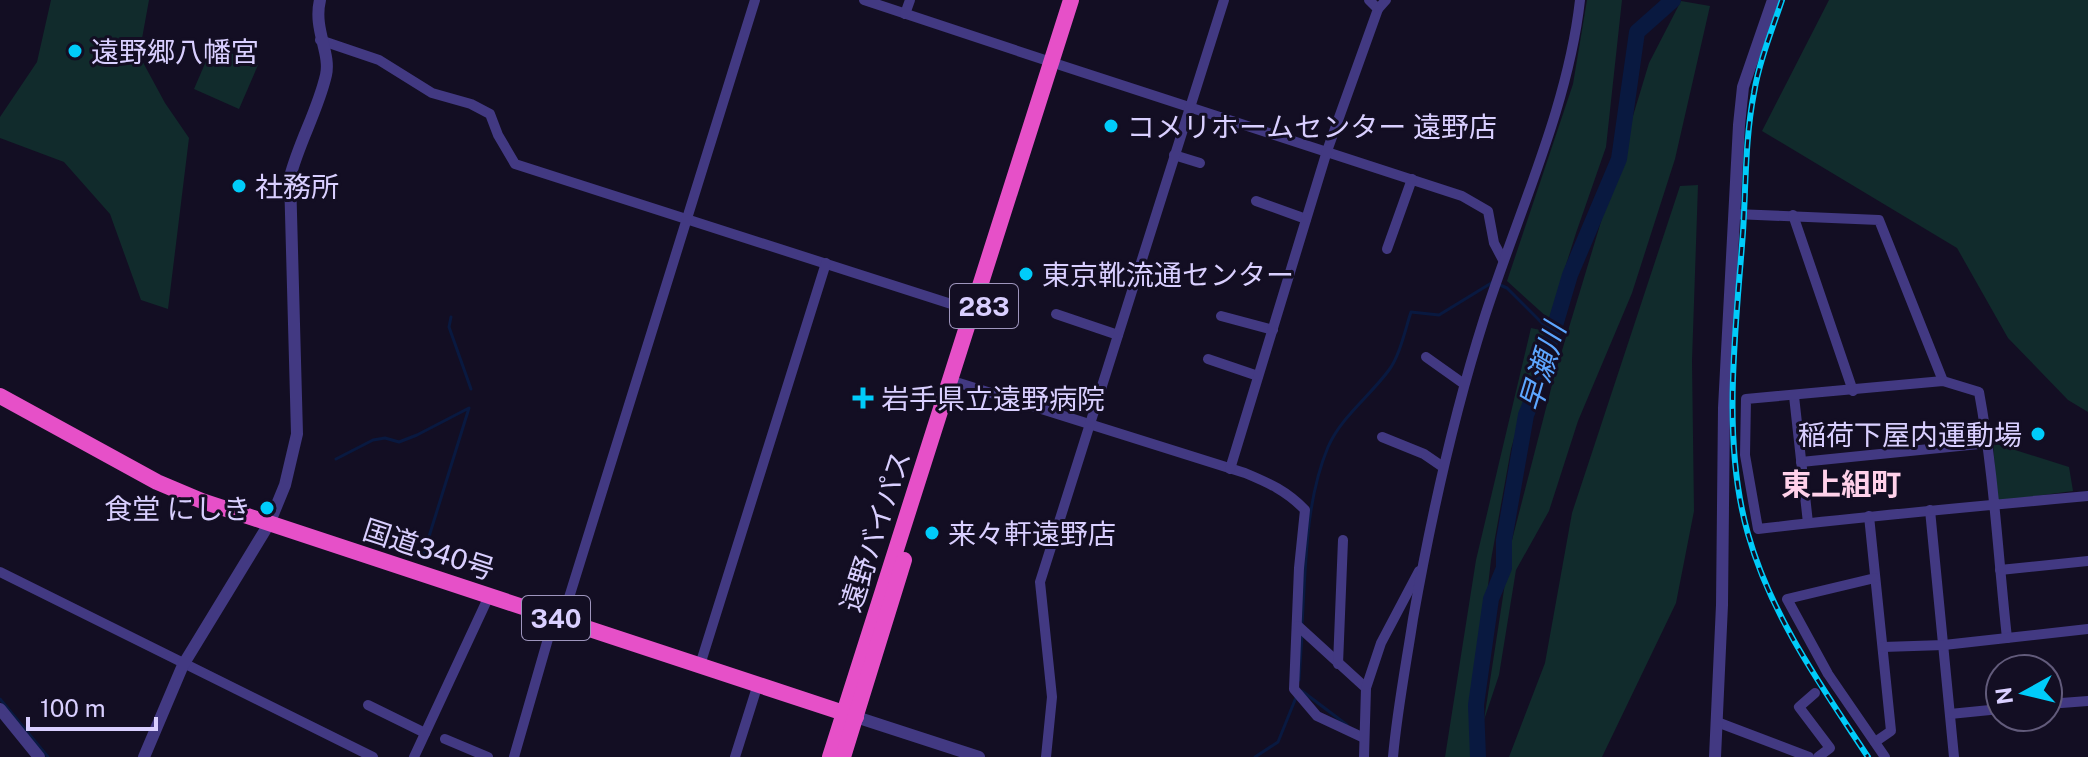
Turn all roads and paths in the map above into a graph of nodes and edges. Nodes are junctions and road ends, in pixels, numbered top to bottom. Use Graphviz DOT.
graph roads {
  1 [pos="319,0"];
  2 [pos="755,0"];
  3 [pos="864,0"];
  4 [pos="910,0"];
  5 [pos="1071,0"];
  6 [pos="1081,0"];
  7 [pos="1224,0"];
  8 [pos="1369,0"];
  9 [pos="1386,0"];
  10 [pos="1580,0"];
  11 [pos="1773,0"];
  12 [pos="1378,9"];
  13 [pos="905,14"];
  14 [pos="320,40"];
  15 [pos="1055,64"];
  16 [pos="1190,108"];
  17 [pos="1327,151"];
  18 [pos="1174,155"];
  19 [pos="1200,163"];
  20 [pos="1412,179"];
  21 [pos="1256,201"];
  22 [pos="1735,214"];
  23 [pos="1793,215"];
  24 [pos="687,218"];
  25 [pos="1306,219"];
  26 [pos="1387,249"];
  27 [pos="1503,260"];
  28 [pos="826,263"];
  29 [pos="973,311"];
  30 [pos="1056,314"];
  31 [pos="1221,316"];
  32 [pos="1273,330"];
  33 [pos="1118,335"];
  34 [pos="1426,357"];
  35 [pos="1208,359"];
  36 [pos="1258,376"];
  37 [pos="1943,381"];
  38 [pos="959,383"];
  39 [pos="1464,384"];
  40 [pos="1853,391"];
  41 [pos="0,396"];
  42 [pos="1794,396"];
  43 [pos="1089,423"];
  44 [pos="1382,437"];
  45 [pos="1989,443"];
  46 [pos="1801,462"];
  47 [pos="1443,467"];
  48 [pos="1230,469"];
  49 [pos="2088,496"];
  50 [pos="1993,505"];
  51 [pos="1930,510"];
  52 [pos="1869,516"];
  53 [pos="1808,523"];
  54 [pos="269,524"];
  55 [pos="1343,540"];
  56 [pos="2088,561"];
  57 [pos="1423,562"];
  58 [pos="2000,570"];
  59 [pos="0,572"];
  60 [pos="1875,578"];
  61 [pos="489,596"];
  62 [pos="558,619"];
  63 [pos="1298,626"];
  64 [pos="2088,629"];
  65 [pos="2007,638"];
  66 [pos="1944,645"];
  67 [pos="1883,647"];
  68 [pos="1338,664"];
  69 [pos="183,665"];
  70 [pos="700,665"];
  71 [pos="758,684"];
  72 [pos="1366,688"];
  73 [pos="1815,693"];
  74 [pos="2088,701"];
  75 [pos="2064,703"];
  76 [pos="368,705"];
  77 [pos="0,709"];
  78 [pos="1984,711"];
  79 [pos="850,714"];
  80 [pos="1950,714"];
  81 [pos="1717,722"];
  82 [pos="425,733"];
  83 [pos="1364,738"];
  84 [pos="445,739"];
  85 [pos="1875,742"];
  86 [pos="1834,752"];
  87 [pos="39,757"];
  88 [pos="144,757"];
  89 [pos="373,757"];
  90 [pos="414,757"];
  91 [pos="488,757"];
  92 [pos="514,757"];
  93 [pos="735,757"];
  94 [pos="830,757"];
  95 [pos="843,757"];
  96 [pos="979,757"];
  97 [pos="1046,757"];
  98 [pos="1364,757"];
  99 [pos="1393,757"];
  100 [pos="1715,757"];
  101 [pos="1809,757"];
  102 [pos="1818,757"];
  103 [pos="1885,757"];
  104 [pos="1954,757"];
  1 -- 14 [label="street"];
  2 -- 24 [label="street"];
  3 -- 13 [label="street"];
  4 -- 13 [label="street"];
  5 -- 15 [label="highway, 遠野バイパス / 283"];
  6 -- 15 [label="highway, 遠野バイパス / 283"];
  7 -- 16 [label="street"];
  8 -- 12 [label="street"];
  9 -- 12 [label="street"];
  10 -- 27 [label="street"];
  11 -- 22 [label="street"];
  12 -- 17 [label="street"];
  13 -- 15 [label="street"];
  14 -- 24 [label="street"];
  14 -- 54 [label="street"];
  15 -- 16 [label="street"];
  15 -- 29 [label="highway, 遠野バイパス / 283"];
  15 -- 38 [label="highway, 遠野バイパス / 283"];
  16 -- 17 [label="street"];
  16 -- 18 [label="street"];
  17 -- 20 [label="street"];
  17 -- 25 [label="street"];
  18 -- 19 [label="street"];
  18 -- 33 [label="street"];
  20 -- 26 [label="street"];
  20 -- 27 [label="street"];
  21 -- 25 [label="street"];
  22 -- 23 [label="street"];
  22 -- 81 [label="street"];
  23 -- 37 [label="street"];
  23 -- 40 [label="street"];
  24 -- 28 [label="street"];
  24 -- 62 [label="street"];
  25 -- 32 [label="street"];
  27 -- 39 [label="street"];
  28 -- 29 [label="street"];
  28 -- 70 [label="street"];
  29 -- 79 [label="highway, 遠野バイパス / 283"];
  30 -- 33 [label="street"];
  31 -- 32 [label="street"];
  32 -- 36 [label="street"];
  33 -- 43 [label="street"];
  34 -- 39 [label="street"];
  35 -- 36 [label="street"];
  36 -- 48 [label="street"];
  37 -- 40 [label="street"];
  37 -- 45 [label="street"];
  38 -- 43 [label="street"];
  38 -- 79 [label="highway, 遠野バイパス / 283"];
  39 -- 47 [label="street"];
  40 -- 42 [label="street"];
  41 -- 54 [label="highway, 国道340号 / 340"];
  42 -- 46 [label="street"];
  42 -- 53 [label="street"];
  43 -- 48 [label="street"];
  43 -- 97 [label="street"];
  44 -- 47 [label="street"];
  45 -- 46 [label="street"];
  45 -- 50 [label="street"];
  46 -- 53 [label="street"];
  47 -- 57 [label="street"];
  48 -- 63 [label="street"];
  49 -- 50 [label="street"];
  50 -- 51 [label="street"];
  50 -- 58 [label="street"];
  51 -- 52 [label="street"];
  51 -- 66 [label="street"];
  52 -- 53 [label="street"];
  52 -- 60 [label="street"];
  54 -- 61 [label="highway, 国道340号 / 340"];
  54 -- 69 [label="street"];
  55 -- 68 [label="street"];
  56 -- 58 [label="street"];
  57 -- 72 [label="street"];
  57 -- 99 [label="street"];
  58 -- 65 [label="street"];
  59 -- 69 [label="street"];
  60 -- 67 [label="street"];
  60 -- 85 [label="street"];
  61 -- 62 [label="highway, 国道340号 / 340"];
  61 -- 82 [label="street"];
  62 -- 70 [label="highway, 国道340号 / 340"];
  62 -- 92 [label="street"];
  63 -- 68 [label="street"];
  63 -- 83 [label="street"];
  64 -- 65 [label="street"];
  65 -- 66 [label="street"];
  66 -- 67 [label="street"];
  66 -- 80 [label="street"];
  67 -- 85 [label="street"];
  68 -- 72 [label="street"];
  69 -- 88 [label="street"];
  69 -- 89 [label="street"];
  70 -- 71 [label="highway, 国道340号 / 340"];
  71 -- 79 [label="highway, 国道340号 / 340"];
  71 -- 93 [label="street"];
  72 -- 83 [label="street"];
  73 -- 86 [label="street"];
  74 -- 75 [label="street"];
  76 -- 82 [label="street"];
  77 -- 87 [label="street"];
  78 -- 80 [label="street"];
  79 -- 94 [label="highway, 遠野バイパス / 283"];
  79 -- 95 [label="highway, 遠野バイパス / 283"];
  79 -- 96 [label="street"];
  80 -- 104 [label="street"];
  81 -- 100 [label="street"];
  81 -- 101 [label="street"];
  82 -- 90 [label="street"];
  83 -- 98 [label="street"];
  84 -- 91 [label="street"];
  85 -- 103 [label="street"];
  86 -- 102 [label="street"];
}
